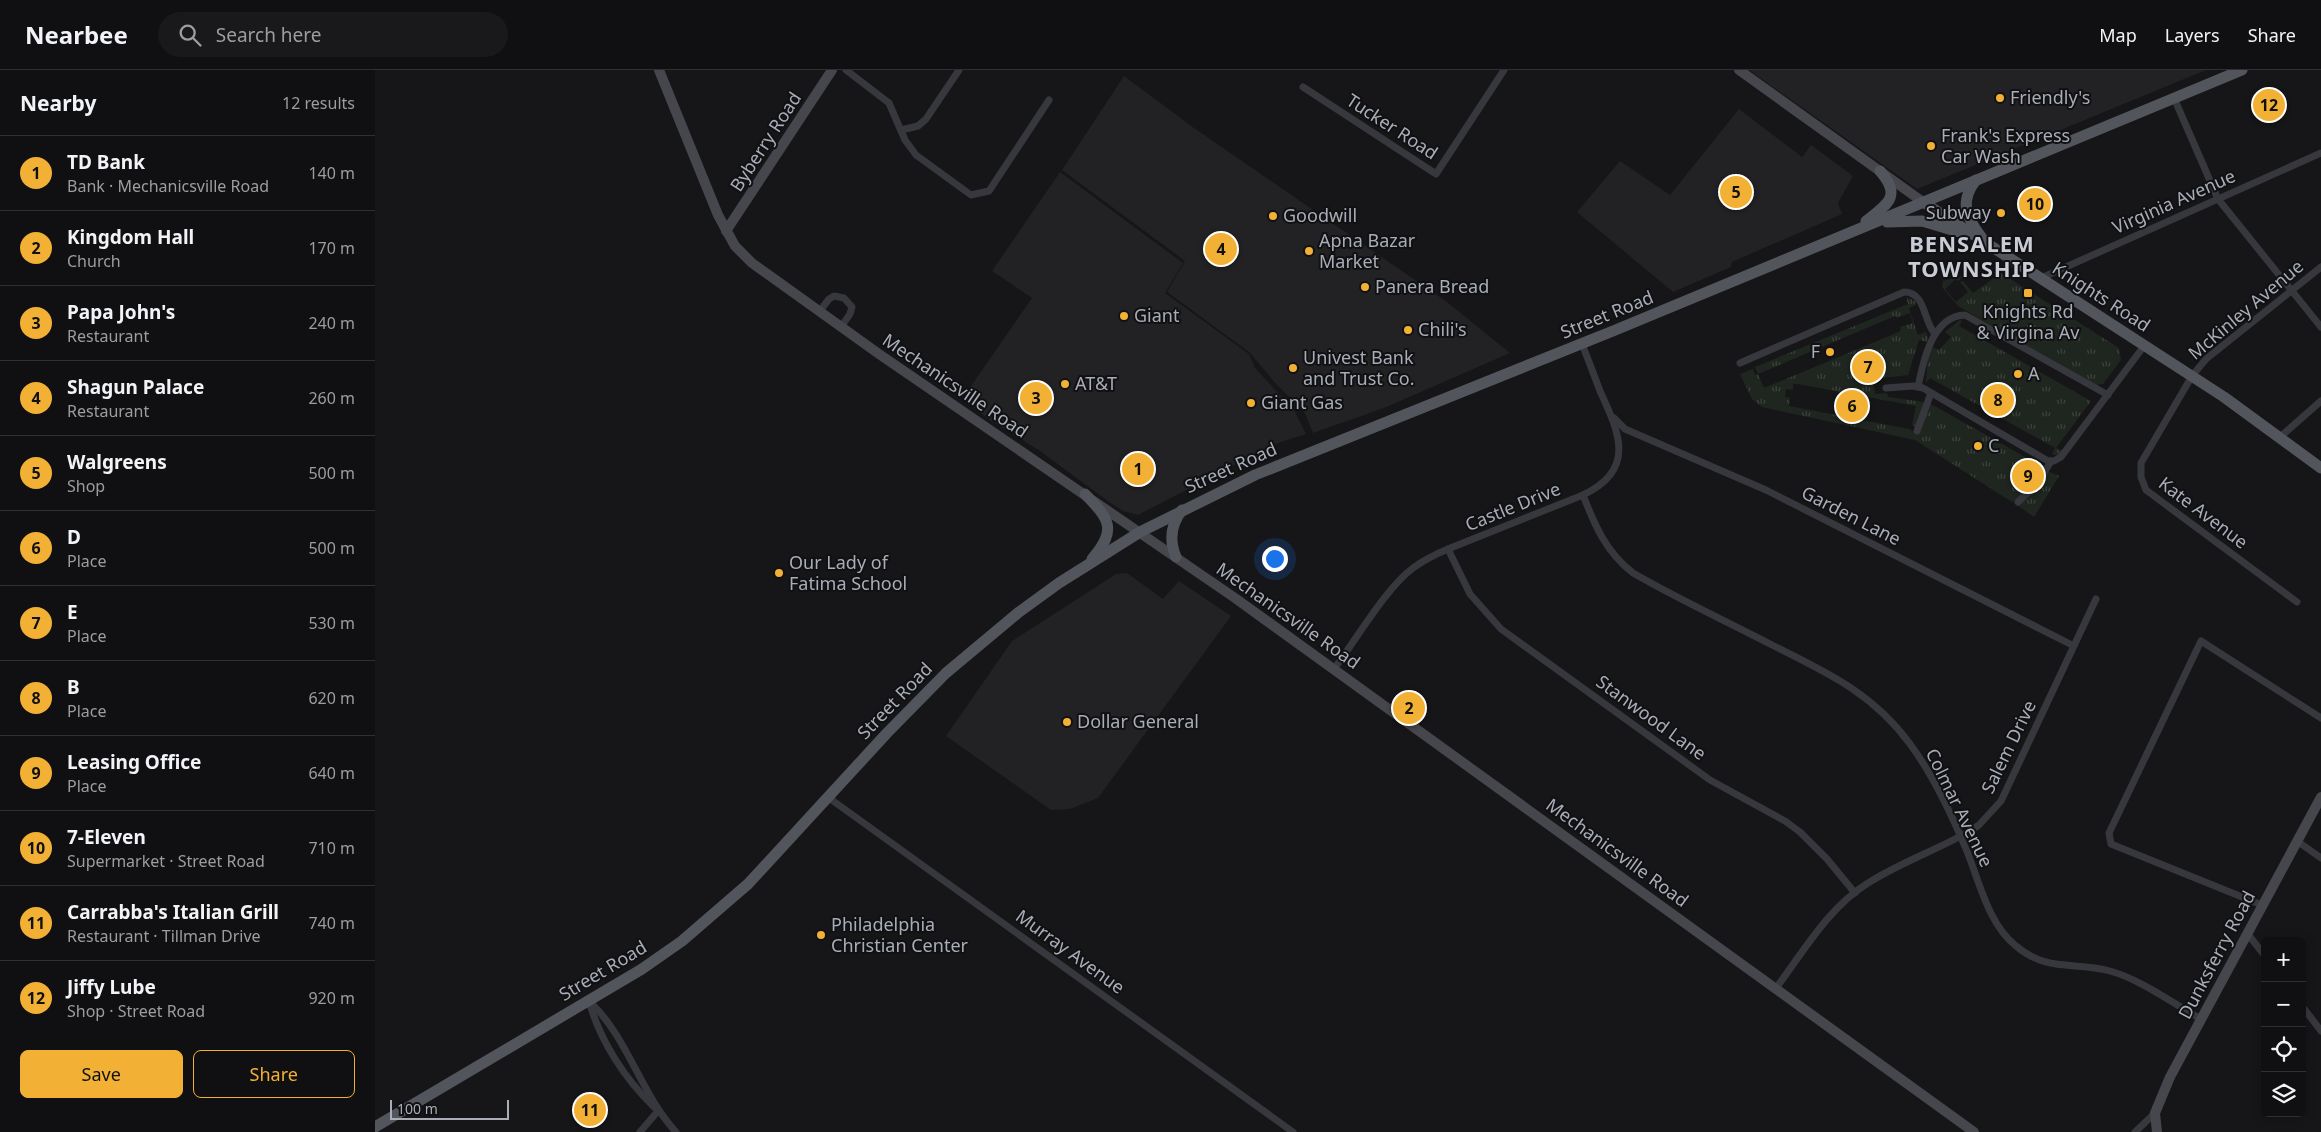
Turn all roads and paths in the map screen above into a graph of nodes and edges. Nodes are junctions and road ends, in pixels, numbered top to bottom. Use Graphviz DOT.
graph roads {
  1 [pos="659,70"];
  2 [pos="831,70"];
  3 [pos="846,70"];
  4 [pos="959,70"];
  5 [pos="1504,70"];
  6 [pos="1739,70"];
  7 [pos="2242,70"];
  8 [pos="1303,86"];
  9 [pos="2174,98"];
  10 [pos="1049,100"];
  11 [pos="901,130"];
  12 [pos="2321,153"];
  13 [pos="1880,171"];
  14 [pos="1976,180"];
  15 [pos="2218,199"];
  16 [pos="1923,202"];
  17 [pos="1866,226"];
  18 [pos="726,231"];
  19 [pos="1853,231"];
  20 [pos="1987,245"];
  21 [pos="2321,267"];
  22 [pos="2039,279"];
  23 [pos="2292,290"];
  24 [pos="819,312"];
  25 [pos="841,327"];
  26 [pos="2321,327"];
  27 [pos="1935,334"];
  28 [pos="1582,344"];
  29 [pos="2144,346"];
  30 [pos="1741,363"];
  31 [pos="2192,376"];
  32 [pos="1918,387"];
  33 [pos="1886,388"];
  34 [pos="1931,393"];
  35 [pos="2108,395"];
  36 [pos="2321,401"];
  37 [pos="1614,418"];
  38 [pos="1917,431"];
  39 [pos="2280,437"];
  40 [pos="2051,461"];
  41 [pos="2321,468"];
  42 [pos="1085,494"];
  43 [pos="1583,495"];
  44 [pos="2018,502"];
  45 [pos="1183,509"];
  46 [pos="1140,532"];
  47 [pos="1448,549"];
  48 [pos="1176,557"];
  49 [pos="1087,564"];
  50 [pos="2096,599"];
  51 [pos="2297,602"];
  52 [pos="2074,646"];
  53 [pos="1334,669"];
  54 [pos="2321,718"];
  55 [pos="2321,796"];
  56 [pos="829,798"];
  57 [pos="1960,836"];
  58 [pos="2297,841"];
  59 [pos="2321,858"];
  60 [pos="1855,893"];
  61 [pos="2262,905"];
  62 [pos="2247,933"];
  63 [pos="2261,951"];
  64 [pos="1776,988"];
  65 [pos="589,1001"];
  66 [pos="2306,1011"];
  67 [pos="2201,1019"];
  68 [pos="2321,1031"];
  69 [pos="658,1111"];
  70 [pos="2155,1112"];
  71 [pos="375,1127"];
  72 [pos="667,1129"];
  73 [pos="640,1132"];
  74 [pos="676,1132"];
  75 [pos="1293,1132"];
  76 [pos="1974,1132"];
  77 [pos="2135,1132"];
  78 [pos="2157,1132"];
  1 -- 18 [label="street, Mechanicsville Road"];
  2 -- 18 [label="street, Byberry Road"];
  3 -- 11 [label="street"];
  4 -- 11 [label="street"];
  5 -- 8 [label="street, Tucker Road"];
  6 -- 13 [label="street, Knights Road"];
  7 -- 9 [label="main road, Street Road"];
  9 -- 14 [label="main road, Street Road"];
  9 -- 15 [label="street"];
  10 -- 11 [label="street"];
  12 -- 15 [label="street, Virginia Avenue"];
  13 -- 16 [label="street, Knights Road"];
  13 -- 19 [label="main road"];
  14 -- 16 [label="main road, Street Road"];
  14 -- 20 [label="main road"];
  15 -- 22 [label="street, Virginia Avenue"];
  15 -- 23 [label="street"];
  16 -- 17 [label="main road, Street Road"];
  16 -- 20 [label="main road, Knights Road"];
  17 -- 19 [label="main road, Street Road"];
  17 -- 20 [label="main road"];
  18 -- 24 [label="street, Mechanicsville Road"];
  19 -- 28 [label="main road, Street Road"];
  20 -- 22 [label="main road, Knights Road"];
  21 -- 23 [label="street, McKinley Avenue"];
  22 -- 29 [label="main road, Knights Road"];
  23 -- 26 [label="street"];
  23 -- 31 [label="street, McKinley Avenue"];
  24 -- 25 [label="street, Mechanicsville Road"];
  24 -- 25 [label="street"];
  25 -- 42 [label="street, Mechanicsville Road"];
  27 -- 30 [label="street"];
  27 -- 32 [label="street"];
  27 -- 35 [label="street"];
  28 -- 37 [label="street, Castle Drive"];
  28 -- 45 [label="main road, Street Road"];
  29 -- 31 [label="main road, Knights Road"];
  29 -- 35 [label="street"];
  31 -- 39 [label="main road, Knights Road"];
  31 -- 51 [label="street, Kate Avenue"];
  32 -- 33 [label="street"];
  32 -- 34 [label="street"];
  34 -- 38 [label="street"];
  34 -- 40 [label="street"];
  35 -- 40 [label="street"];
  36 -- 39 [label="street"];
  37 -- 43 [label="street, Castle Drive"];
  37 -- 52 [label="street, Garden Lane"];
  39 -- 41 [label="main road, Knights Road"];
  40 -- 44 [label="street"];
  42 -- 46 [label="street, Mechanicsville Road"];
  42 -- 49 [label="main road"];
  43 -- 47 [label="street, Castle Drive"];
  43 -- 57 [label="street, Colmar Avenue"];
  45 -- 46 [label="main road, Street Road"];
  45 -- 48 [label="main road"];
  46 -- 48 [label="street, Mechanicsville Road"];
  46 -- 49 [label="main road, Street Road"];
  47 -- 53 [label="street, Castle Drive"];
  47 -- 60 [label="street, Stanwood Lane"];
  48 -- 53 [label="street, Mechanicsville Road"];
  49 -- 56 [label="main road, Street Road"];
  50 -- 52 [label="street, Salem Drive"];
  52 -- 57 [label="street, Salem Drive"];
  53 -- 64 [label="street, Mechanicsville Road"];
  54 -- 61 [label="street"];
  55 -- 58 [label="street, Dunksferry Road"];
  56 -- 65 [label="main road, Street Road"];
  56 -- 75 [label="street, Murray Avenue"];
  57 -- 60 [label="street, Salem Drive"];
  57 -- 67 [label="street, Colmar Avenue"];
  58 -- 59 [label="street"];
  58 -- 61 [label="street, Dunksferry Road"];
  60 -- 64 [label="street, Salem Drive"];
  61 -- 62 [label="street, Dunksferry Road"];
  62 -- 63 [label="street"];
  62 -- 67 [label="street, Dunksferry Road"];
  64 -- 76 [label="street, Mechanicsville Road"];
  65 -- 69 [label="street"];
  65 -- 69 [label="street"];
  65 -- 71 [label="main road, Street Road"];
  66 -- 68 [label="street"];
  67 -- 70 [label="street, Dunksferry Road"];
  69 -- 72 [label="street"];
  69 -- 73 [label="street"];
  70 -- 77 [label="street"];
  70 -- 78 [label="street, Dunksferry Road"];
  72 -- 74 [label="street"];
}
